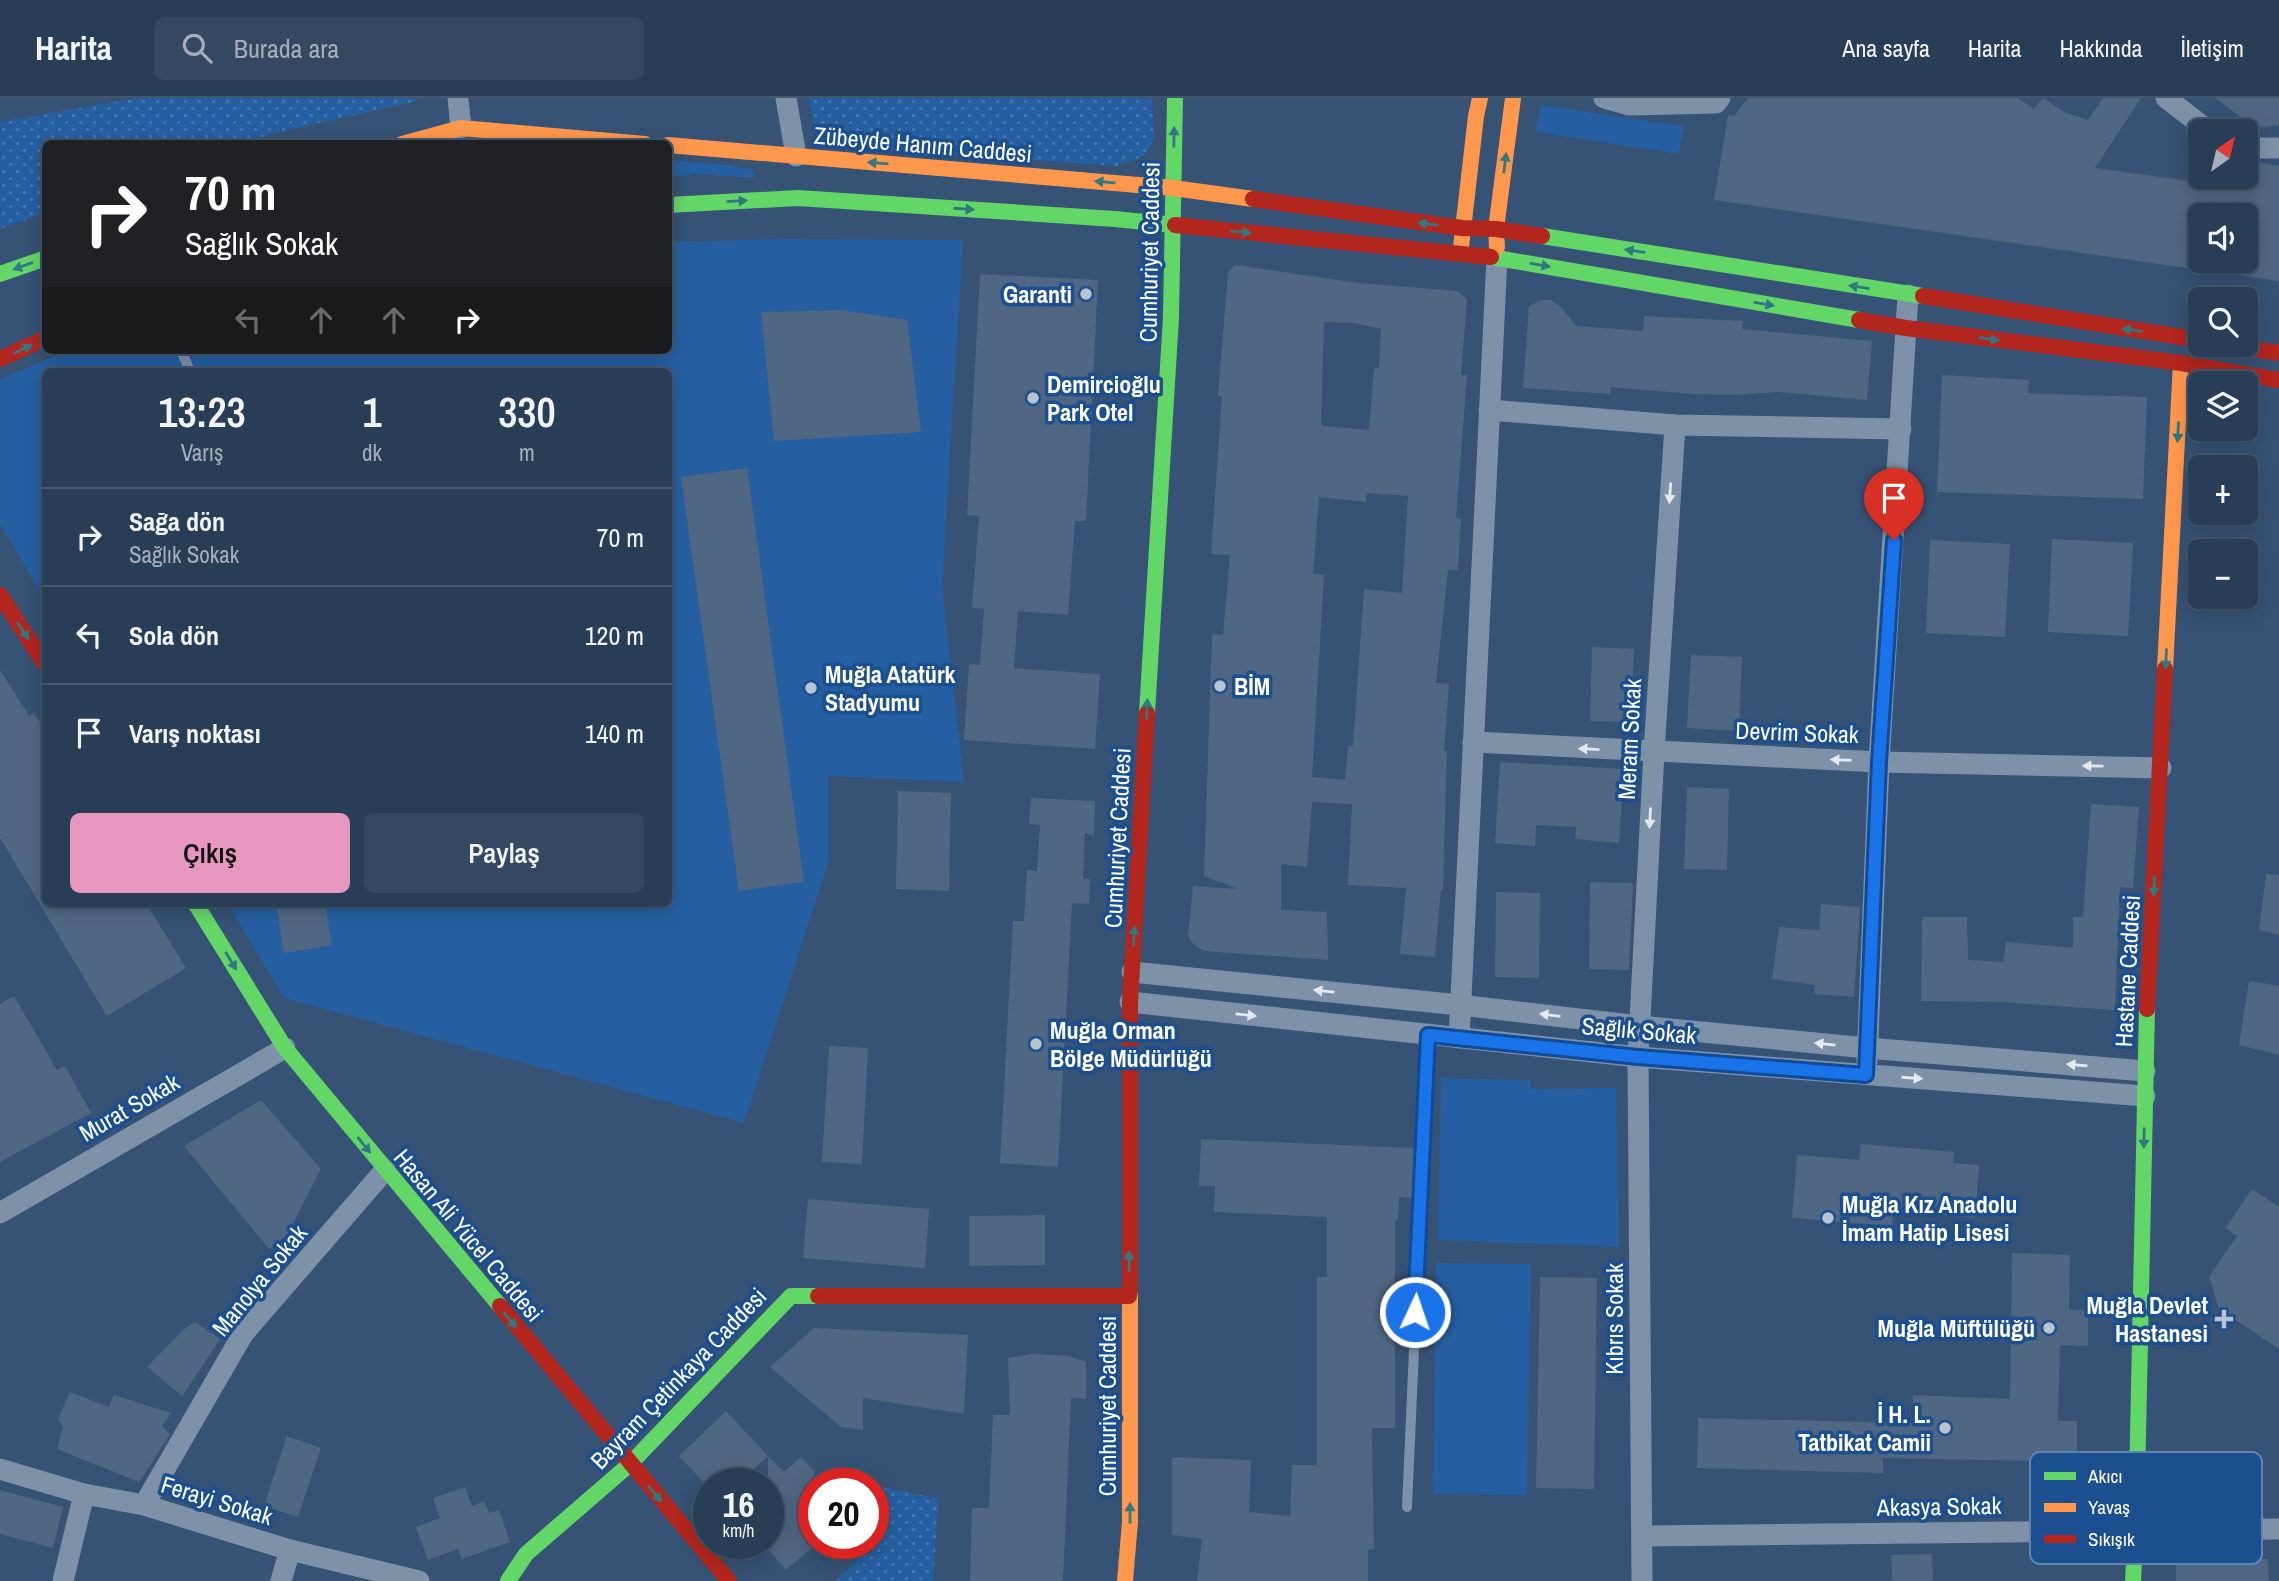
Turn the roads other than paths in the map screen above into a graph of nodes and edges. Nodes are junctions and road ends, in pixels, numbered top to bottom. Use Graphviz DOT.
graph roads {
  1 [pos="458,98"];
  2 [pos="786,98"];
  3 [pos="1175,98"];
  4 [pos="1480,98"];
  5 [pos="1513,98"];
  6 [pos="1604,98"];
  7 [pos="1720,98"];
  8 [pos="2166,98"];
  9 [pos="2193,119"];
  10 [pos="462,136"];
  11 [pos="432,140"];
  12 [pos="554,140"];
  13 [pos="672,145"];
  14 [pos="2258,148"];
  15 [pos="2279,148"];
  16 [pos="796,156"];
  17 [pos="1173,188"];
  18 [pos="798,198"];
  19 [pos="672,205"];
  20 [pos="1173,225"];
  21 [pos="1462,228"];
  22 [pos="1496,229"];
  23 [pos="1460,254"];
  24 [pos="1497,258"];
  25 [pos="42,259"];
  26 [pos="0,274"];
  27 [pos="1908,295"];
  28 [pos="1906,328"];
  29 [pos="2188,339"];
  30 [pos="42,340"];
  31 [pos="2258,350"];
  32 [pos="2279,353"];
  33 [pos="0,359"];
  34 [pos="2181,363"];
  35 [pos="2279,380"];
  36 [pos="1489,410"];
  37 [pos="1675,425"];
  38 [pos="1901,429"];
  39 [pos="0,595"];
  40 [pos="42,660"];
  41 [pos="1473,742"];
  42 [pos="1654,752"];
  43 [pos="1879,762"];
  44 [pos="2161,768"];
  45 [pos="197,907"];
  46 [pos="1132,972"];
  47 [pos="1130,1002"];
  48 [pos="1461,1005"];
  49 [pos="1640,1026"];
  50 [pos="1428,1035"];
  51 [pos="1459,1038"];
  52 [pos="285,1048"];
  53 [pos="1867,1048"];
  54 [pos="1638,1057"];
  55 [pos="2145,1070"];
  56 [pos="1866,1075"];
  57 [pos="2145,1096"];
  58 [pos="385,1170"];
  59 [pos="0,1213"];
  60 [pos="1129,1296"];
  61 [pos="2138,1452"];
  62 [pos="630,1464"];
  63 [pos="0,1469"];
  64 [pos="84,1494"];
  65 [pos="145,1505"];
  66 [pos="1407,1507"];
  67 [pos="2030,1531"];
  68 [pos="1643,1536"];
  69 [pos="290,1550"];
  70 [pos="63,1581"];
  71 [pos="281,1581"];
  72 [pos="419,1581"];
  73 [pos="508,1581"];
  74 [pos="729,1581"];
  75 [pos="1125,1581"];
  76 [pos="1642,1581"];
  1 -- 10 [label="street"];
  2 -- 16 [label="street"];
  17 -- 3 [label="main road, Cumhuriyet Caddesi, one-way"];
  4 -- 21 [label="main road"];
  22 -- 5 [label="main road, one-way"];
  6 -- 7 [label="street"];
  8 -- 9 [label="street"];
  10 -- 11 [label="main road"];
  10 -- 12 [label="main road"];
  13 -- 16 [label="main road, Zübeyde Hanım Caddesi"];
  14 -- 15 [label="street"];
  17 -- 16 [label="main road, Zübeyde Hanım Caddesi, one-way"];
  16 -- 18 [label="main road"];
  17 -- 20 [label="main road, Cumhuriyet Caddesi"];
  21 -- 17 [label="main road, Zübeyde Hanım Caddesi, one-way"];
  19 -- 18 [label="main road, one-way"];
  18 -- 20 [label="main road, one-way"];
  20 -- 23 [label="main road, one-way"];
  46 -- 20 [label="main road, Cumhuriyet Caddesi, one-way"];
  21 -- 22 [label="main road, Zübeyde Hanım Caddesi"];
  21 -- 23 [label="main road"];
  22 -- 24 [label="main road"];
  27 -- 22 [label="main road, Zübeyde Hanım Caddesi, one-way"];
  23 -- 24 [label="main road"];
  24 -- 28 [label="main road, one-way"];
  24 -- 36 [label="street"];
  25 -- 26 [label="main road, one-way"];
  27 -- 28 [label="street"];
  29 -- 27 [label="main road, Zübeyde Hanım Caddesi, one-way"];
  28 -- 34 [label="main road, one-way"];
  28 -- 38 [label="street"];
  33 -- 30 [label="main road, one-way"];
  31 -- 32 [label="main road"];
  34 -- 35 [label="main road"];
  34 -- 44 [label="main road, Hastane Caddesi, one-way"];
  36 -- 37 [label="street"];
  36 -- 41 [label="street"];
  37 -- 38 [label="street"];
  37 -- 42 [label="street, Meram Sokak, one-way"];
  38 -- 43 [label="street"];
  39 -- 40 [label="main road, one-way"];
  42 -- 41 [label="street, Devrim Sokak, one-way"];
  41 -- 48 [label="street"];
  43 -- 42 [label="street, Devrim Sokak, one-way"];
  42 -- 49 [label="street, Meram Sokak, one-way"];
  44 -- 43 [label="street, Devrim Sokak, one-way"];
  43 -- 53 [label="street"];
  44 -- 55 [label="main road, Hastane Caddesi, one-way"];
  45 -- 52 [label="main road, Hasan Ali Yücel Caddesi, one-way"];
  46 -- 47 [label="main road, Cumhuriyet Caddesi"];
  48 -- 46 [label="street, Sağlık Sokak, one-way"];
  47 -- 50 [label="street, Sağlık Sokak, one-way"];
  60 -- 47 [label="main road, Cumhuriyet Caddesi, one-way"];
  49 -- 48 [label="street, Sağlık Sokak, one-way"];
  48 -- 51 [label="street"];
  53 -- 49 [label="street, Sağlık Sokak, one-way"];
  49 -- 54 [label="street, Meram Sokak"];
  50 -- 51 [label="street, Sağlık Sokak"];
  50 -- 66 [label="lane"];
  51 -- 54 [label="street, Sağlık Sokak"];
  52 -- 58 [label="main road, Hasan Ali Yücel Caddesi, one-way"];
  52 -- 59 [label="street, Murat Sokak"];
  55 -- 53 [label="street, Sağlık Sokak, one-way"];
  53 -- 56 [label="street"];
  54 -- 56 [label="street, Sağlık Sokak"];
  54 -- 68 [label="street, Kıbrıs Sokak"];
  55 -- 57 [label="main road, Hastane Caddesi"];
  56 -- 57 [label="street, Sağlık Sokak, one-way"];
  57 -- 61 [label="main road, Hastane Caddesi, one-way"];
  58 -- 62 [label="main road, Hasan Ali Yücel Caddesi, one-way"];
  58 -- 65 [label="street, Manolya Sokak"];
  60 -- 62 [label="main road, Bayram Çetinkaya Caddesi"];
  75 -- 60 [label="main road, Cumhuriyet Caddesi, one-way"];
  62 -- 73 [label="main road, Bayram Çetinkaya Caddesi"];
  62 -- 74 [label="main road, Hasan Ali Yücel Caddesi, one-way"];
  63 -- 64 [label="street, Ferayi Sokak"];
  64 -- 65 [label="street, Ferayi Sokak"];
  64 -- 70 [label="street"];
  65 -- 69 [label="street, Ferayi Sokak"];
  67 -- 68 [label="street, Akasya Sokak"];
  68 -- 76 [label="street, Kıbrıs Sokak"];
  69 -- 71 [label="street"];
  69 -- 72 [label="street, Ferayi Sokak"];
}
